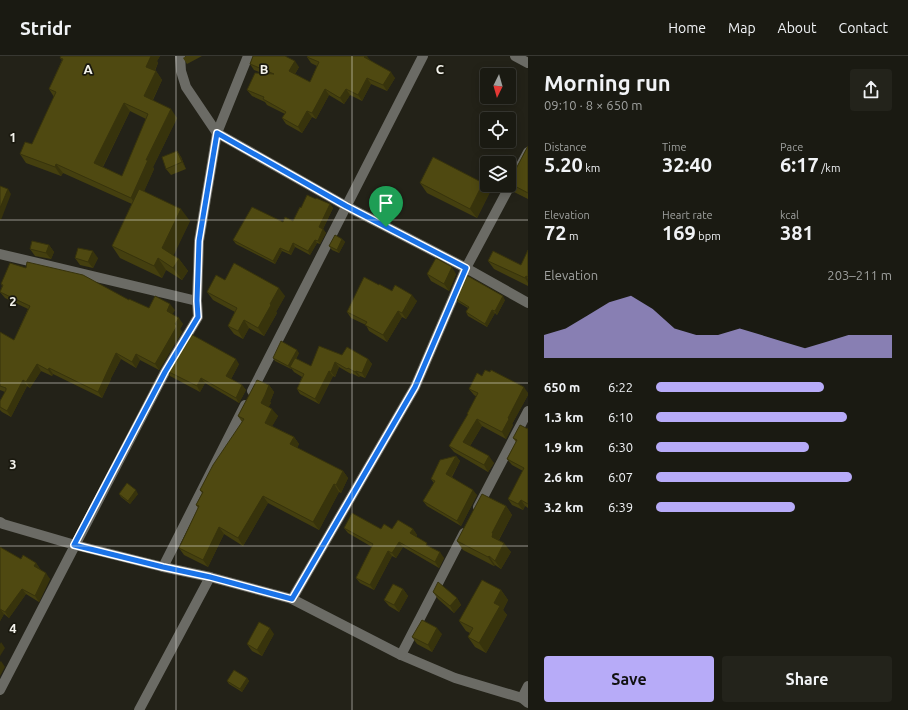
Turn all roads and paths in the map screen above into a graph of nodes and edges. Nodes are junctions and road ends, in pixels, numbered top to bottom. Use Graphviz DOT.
graph roads {
  1 [pos="180,56"];
  2 [pos="248,56"];
  3 [pos="423,56"];
  4 [pos="515,56"];
  5 [pos="528,62"];
  6 [pos="217,133"];
  7 [pos="528,152"];
  8 [pos="346,206"];
  9 [pos="0,254"];
  10 [pos="466,268"];
  11 [pos="197,301"];
  12 [pos="528,303"];
  13 [pos="528,411"];
  14 [pos="0,522"];
  15 [pos="74,545"];
  16 [pos="163,567"];
  17 [pos="210,577"];
  18 [pos="292,599"];
  19 [pos="401,655"];
  20 [pos="528,686"];
  21 [pos="0,690"];
  22 [pos="525,700"];
  23 [pos="139,710"];
  1 -- 6 [label="street"];
  2 -- 6 [label="street"];
  3 -- 8 [label="street"];
  4 -- 5 [label="street"];
  6 -- 8 [label="street"];
  6 -- 11 [label="street"];
  7 -- 10 [label="street"];
  8 -- 10 [label="street"];
  8 -- 16 [label="street"];
  9 -- 11 [label="street"];
  10 -- 12 [label="street"];
  10 -- 18 [label="street"];
  11 -- 15 [label="street"];
  13 -- 19 [label="street"];
  14 -- 15 [label="street"];
  15 -- 16 [label="street"];
  15 -- 21 [label="street"];
  16 -- 17 [label="street"];
  17 -- 18 [label="street"];
  17 -- 23 [label="street"];
  18 -- 19 [label="street"];
  19 -- 22 [label="street"];
  20 -- 22 [label="street"];
}
